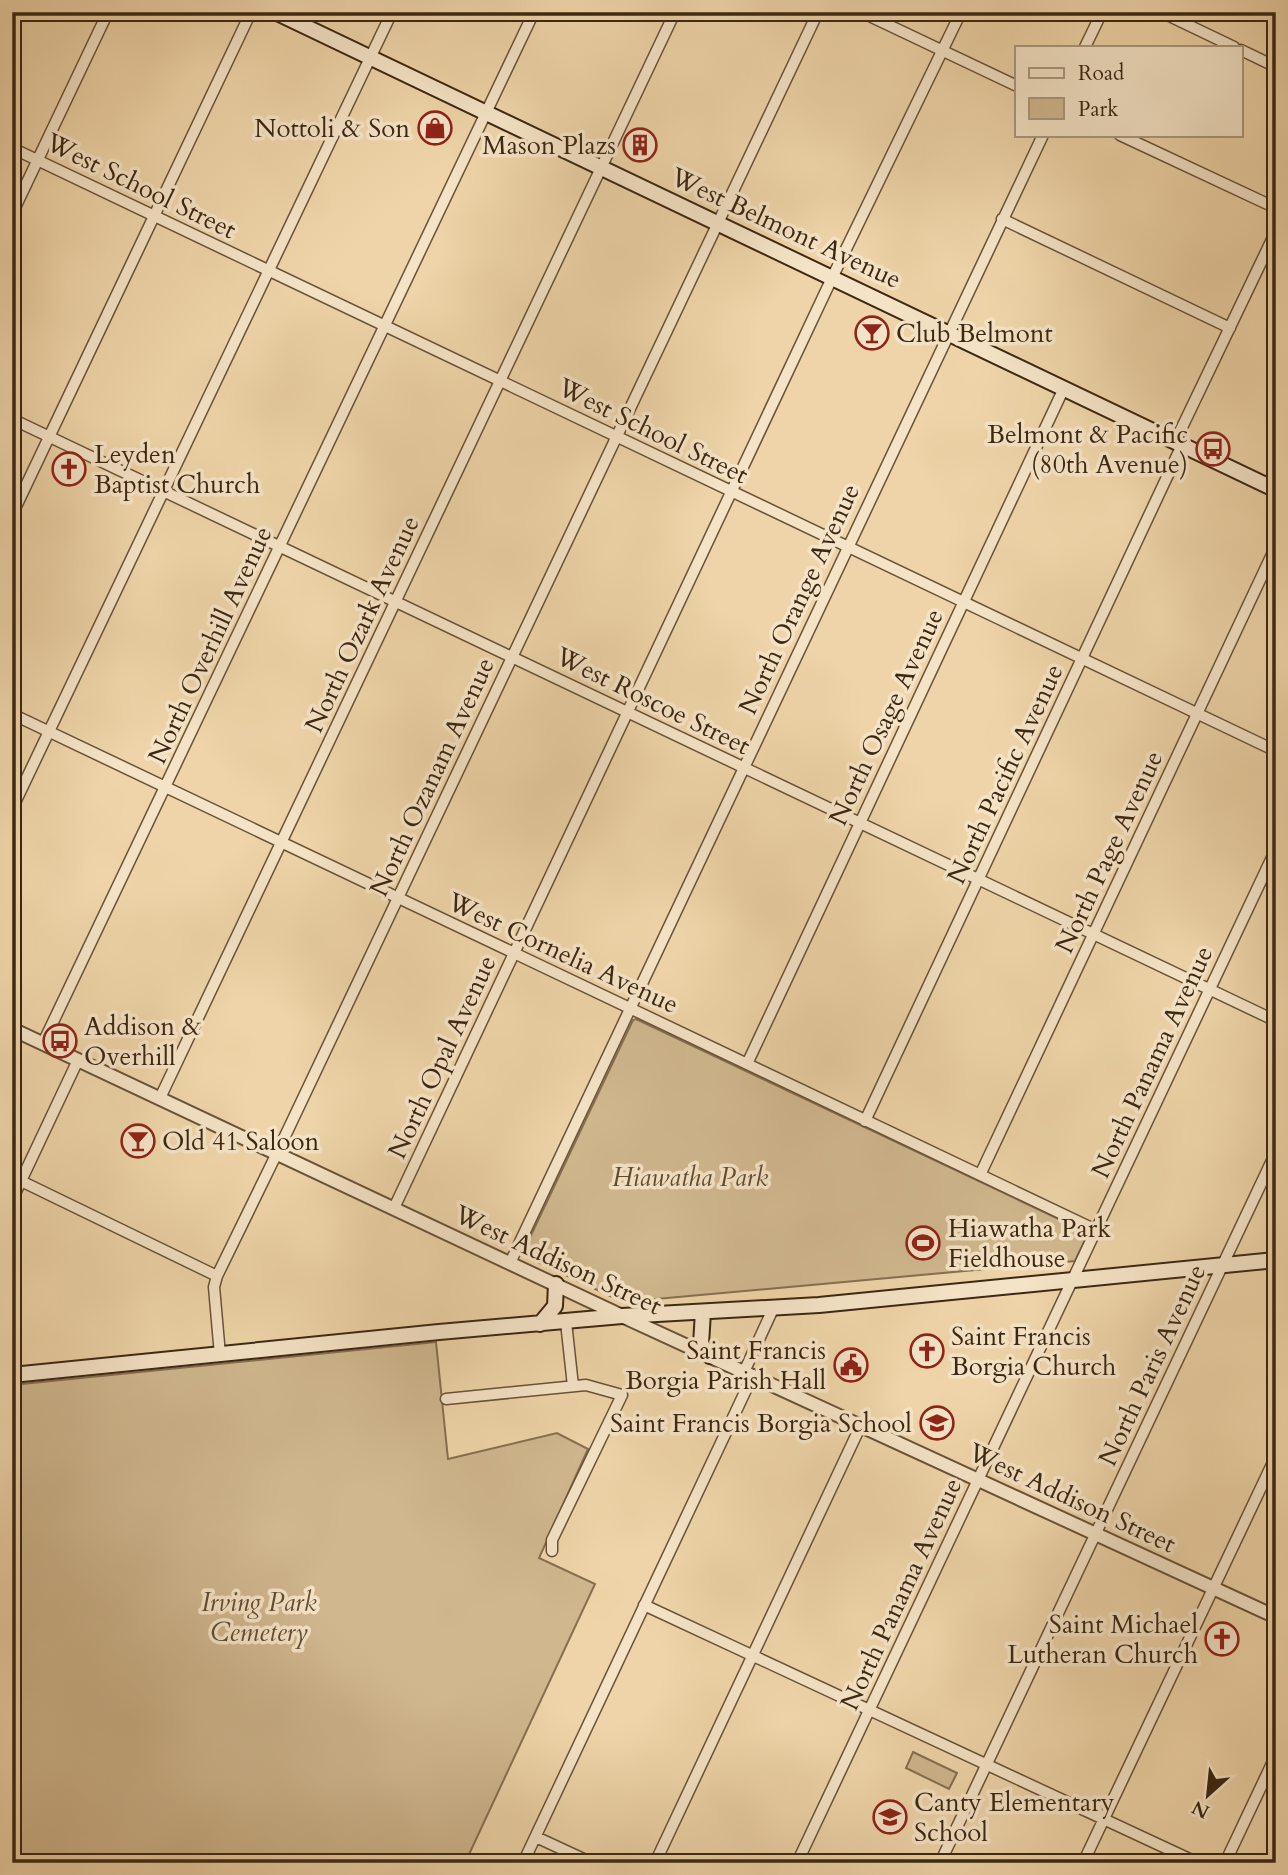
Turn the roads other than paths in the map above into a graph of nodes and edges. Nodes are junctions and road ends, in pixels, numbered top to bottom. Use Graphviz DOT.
graph roads {
  1 [pos="108,12"];
  2 [pos="251,12"];
  3 [pos="275,12"];
  4 [pos="392,12"];
  5 [pos="534,12"];
  6 [pos="675,12"];
  7 [pos="818,12"];
  8 [pos="861,12"];
  9 [pos="961,12"];
  10 [pos="1102,12"];
  11 [pos="1161,12"];
  12 [pos="1085,46"];
  13 [pos="1232,46"];
  14 [pos="1242,50"];
  15 [pos="943,51"];
  16 [pos="370,57"];
  17 [pos="1276,67"];
  18 [pos="1015,85"];
  19 [pos="485,112"];
  20 [pos="1043,136"];
  21 [pos="1122,136"];
  22 [pos="12,148"];
  23 [pos="38,160"];
  24 [pos="602,168"];
  25 [pos="1276,208"];
  26 [pos="12,214"];
  27 [pos="154,216"];
  28 [pos="1002,219"];
  29 [pos="718,223"];
  30 [pos="1276,231"];
  31 [pos="269,270"];
  32 [pos="832,278"];
  33 [pos="385,326"];
  34 [pos="1230,327"];
  35 [pos="948,333"];
  36 [pos="501,381"];
  37 [pos="1064,388"];
  38 [pos="12,419"];
  39 [pos="49,436"];
  40 [pos="616,436"];
  41 [pos="1179,443"];
  42 [pos="1276,490"];
  43 [pos="164,491"];
  44 [pos="732,491"];
  45 [pos="12,515"];
  46 [pos="280,546"];
  47 [pos="1276,546"];
  48 [pos="847,547"];
  49 [pos="396,602"];
  50 [pos="963,602"];
  51 [pos="512,657"];
  52 [pos="1082,659"];
  53 [pos="628,712"];
  54 [pos="12,714"];
  55 [pos="1197,714"];
  56 [pos="49,732"];
  57 [pos="1276,751"];
  58 [pos="743,767"];
  59 [pos="165,787"];
  60 [pos="12,809"];
  61 [pos="860,823"];
  62 [pos="281,842"];
  63 [pos="1276,849"];
  64 [pos="979,880"];
  65 [pos="397,898"];
  66 [pos="1093,934"];
  67 [pos="514,953"];
  68 [pos="1209,990"];
  69 [pos="630,1009"];
  70 [pos="1276,1021"];
  71 [pos="12,1029"];
  72 [pos="43,1043"];
  73 [pos="78,1060"];
  74 [pos="747,1064"];
  75 [pos="160,1098"];
  76 [pos="865,1121"];
  77 [pos="1276,1152"];
  78 [pos="277,1153"];
  79 [pos="980,1175"];
  80 [pos="21,1181"];
  81 [pos="12,1200"];
  82 [pos="394,1208"];
  83 [pos="1096,1230"];
  84 [pos="1276,1260"];
  85 [pos="510,1263"];
  86 [pos="1222,1266"];
  87 [pos="217,1276"];
  88 [pos="1072,1280"];
  89 [pos="556,1284"];
  90 [pos="773,1309"];
  91 [pos="703,1312"];
  92 [pos="622,1316"];
  93 [pos="566,1322"];
  94 [pos="540,1324"];
  95 [pos="220,1355"];
  96 [pos="710,1356"];
  97 [pos="748,1373"];
  98 [pos="12,1376"];
  99 [pos="573,1386"];
  100 [pos="446,1399"];
  101 [pos="860,1425"];
  102 [pos="1276,1456"];
  103 [pos="978,1479"];
  104 [pos="1095,1534"];
  105 [pos="552,1551"];
  106 [pos="1213,1588"];
  107 [pos="645,1605"];
  108 [pos="1276,1617"];
  109 [pos="752,1656"];
  110 [pos="869,1710"];
  111 [pos="1276,1755"];
  112 [pos="986,1764"];
  113 [pos="1103,1819"];
  114 [pos="536,1837"];
  115 [pos="523,1863"];
  116 [pos="592,1863"];
  117 [pos="654,1863"];
  118 [pos="797,1863"];
  119 [pos="940,1863"];
  120 [pos="1083,1863"];
  121 [pos="1198,1863"];
  122 [pos="1225,1863"];
  1 -- 23 [label="street"];
  2 -- 27 [label="street"];
  3 -- 16 [label="main road, West Belmont Avenue"];
  4 -- 16 [label="street"];
  5 -- 19 [label="street, North Overhill Avenue"];
  6 -- 24 [label="street, North Ozark Avenue"];
  7 -- 29 [label="street, North Ozanam Avenue"];
  8 -- 15 [label="street"];
  9 -- 15 [label="street, North Opal Avenue"];
  10 -- 12 [label="street"];
  11 -- 13 [label="street"];
  14 -- 17 [label="street"];
  15 -- 18 [label="street"];
  15 -- 32 [label="street, North Opal Avenue"];
  16 -- 19 [label="main road, West Belmont Avenue"];
  16 -- 31 [label="street"];
  19 -- 24 [label="main road, West Belmont Avenue"];
  19 -- 33 [label="street, North Overhill Avenue"];
  20 -- 28 [label="street, North Orange Avenue"];
  21 -- 25 [label="street"];
  22 -- 23 [label="street, West School Street"];
  23 -- 26 [label="street"];
  23 -- 27 [label="street, West School Street"];
  24 -- 29 [label="main road, West Belmont Avenue"];
  24 -- 36 [label="street, North Ozark Avenue"];
  27 -- 31 [label="street, West School Street"];
  27 -- 39 [label="street"];
  28 -- 34 [label="street"];
  28 -- 35 [label="street, North Orange Avenue"];
  29 -- 32 [label="main road, West Belmont Avenue"];
  29 -- 40 [label="street, North Ozanam Avenue"];
  30 -- 34 [label="street, North Pacific Avenue"];
  31 -- 33 [label="street, West School Street"];
  31 -- 43 [label="street"];
  32 -- 35 [label="main road, West Belmont Avenue"];
  32 -- 44 [label="street, North Opal Avenue"];
  33 -- 36 [label="street, West School Street"];
  33 -- 46 [label="street, North Overhill Avenue"];
  34 -- 41 [label="street, North Pacific Avenue"];
  35 -- 37 [label="main road, West Belmont Avenue"];
  35 -- 48 [label="street, North Orange Avenue"];
  36 -- 40 [label="street, West School Street"];
  36 -- 49 [label="street, North Ozark Avenue"];
  37 -- 41 [label="main road, West Belmont Avenue"];
  37 -- 50 [label="street, North Osage Avenue"];
  38 -- 39 [label="street, West Roscoe Street"];
  39 -- 43 [label="street, West Roscoe Street"];
  39 -- 45 [label="street"];
  40 -- 44 [label="street, West School Street"];
  40 -- 51 [label="street, North Ozanam Avenue"];
  41 -- 42 [label="main road, West Belmont Avenue"];
  41 -- 52 [label="street, North Pacific Avenue"];
  43 -- 46 [label="street, West Roscoe Street"];
  43 -- 56 [label="street"];
  44 -- 48 [label="street, West School Street"];
  44 -- 53 [label="street, North Opal Avenue"];
  46 -- 49 [label="street, West Roscoe Street"];
  46 -- 59 [label="street, North Overhill Avenue"];
  47 -- 55 [label="street, North Page Avenue"];
  48 -- 50 [label="street, West School Street"];
  48 -- 58 [label="street, North Orange Avenue"];
  49 -- 51 [label="street, West Roscoe Street"];
  49 -- 62 [label="street, North Ozark Avenue"];
  50 -- 52 [label="street, West School Street"];
  50 -- 61 [label="street, North Osage Avenue"];
  51 -- 53 [label="street, West Roscoe Street"];
  51 -- 65 [label="street, North Ozanam Avenue"];
  52 -- 55 [label="street, West School Street"];
  52 -- 64 [label="street, North Pacific Avenue"];
  53 -- 58 [label="street, West Roscoe Street"];
  53 -- 67 [label="street, North Opal Avenue"];
  54 -- 56 [label="street, West Cornelia Avenue"];
  55 -- 57 [label="street, West School Street"];
  55 -- 66 [label="street, North Page Avenue"];
  56 -- 59 [label="street, West Cornelia Avenue"];
  56 -- 60 [label="street"];
  58 -- 61 [label="street, West Roscoe Street"];
  58 -- 69 [label="street, North Orange Avenue"];
  59 -- 62 [label="street, West Cornelia Avenue"];
  59 -- 72 [label="street, North Overhill Avenue"];
  61 -- 64 [label="street, West Roscoe Street"];
  61 -- 74 [label="street, North Osage Avenue"];
  62 -- 65 [label="street, West Cornelia Avenue"];
  62 -- 75 [label="street, North Ozark Avenue"];
  63 -- 68 [label="street, North Panama Avenue"];
  64 -- 66 [label="street, West Roscoe Street"];
  64 -- 76 [label="street, North Pacific Avenue"];
  65 -- 67 [label="street, West Cornelia Avenue"];
  65 -- 78 [label="street, North Ozanam Avenue"];
  66 -- 68 [label="street, West Roscoe Street"];
  66 -- 79 [label="street, North Page Avenue"];
  67 -- 69 [label="street, West Cornelia Avenue"];
  67 -- 82 [label="street, North Opal Avenue"];
  68 -- 70 [label="street, West Roscoe Street"];
  68 -- 83 [label="street, North Panama Avenue"];
  69 -- 74 [label="street, West Cornelia Avenue"];
  69 -- 85 [label="street, North Orange Avenue"];
  71 -- 72 [label="street, West Addison Street"];
  72 -- 73 [label="street, West Addison Street"];
  73 -- 75 [label="street, West Addison Street"];
  73 -- 80 [label="street"];
  74 -- 76 [label="street, West Cornelia Avenue"];
  75 -- 78 [label="street, West Addison Street"];
  76 -- 79 [label="street, West Cornelia Avenue"];
  77 -- 86 [label="street, North Paris Avenue"];
  78 -- 82 [label="street, West Addison Street"];
  78 -- 87 [label="street, North Ozanam Avenue"];
  79 -- 83 [label="street, West Cornelia Avenue"];
  80 -- 81 [label="street"];
  80 -- 87 [label="street"];
  82 -- 85 [label="street, West Addison Street"];
  83 -- 88 [label="street, North Panama Avenue"];
  84 -- 86 [label="main road"];
  85 -- 89 [label="street, West Addison Street"];
  86 -- 88 [label="main road"];
  86 -- 104 [label="street, North Paris Avenue"];
  87 -- 95 [label="street, North Ozanam Avenue"];
  88 -- 90 [label="main road"];
  88 -- 103 [label="street, North Panama Avenue"];
  89 -- 92 [label="street, West Addison Street"];
  89 -- 94 [label="main road"];
  90 -- 91 [label="main road"];
  90 -- 97 [label="street"];
  91 -- 92 [label="main road"];
  91 -- 96 [label="main road"];
  92 -- 93 [label="main road"];
  92 -- 96 [label="street, West Addison Street"];
  93 -- 94 [label="main road"];
  93 -- 99 [label="street"];
  94 -- 95 [label="main road"];
  95 -- 98 [label="main road"];
  96 -- 97 [label="street, West Addison Street"];
  97 -- 101 [label="street, West Addison Street"];
  97 -- 107 [label="street"];
  99 -- 100 [label="street"];
  99 -- 105 [label="street"];
  101 -- 103 [label="street, West Addison Street"];
  101 -- 109 [label="street"];
  102 -- 106 [label="street"];
  103 -- 104 [label="street, West Addison Street"];
  103 -- 110 [label="street, North Panama Avenue"];
  104 -- 106 [label="street, West Addison Street"];
  104 -- 112 [label="street, North Paris Avenue"];
  106 -- 108 [label="street, West Addison Street"];
  106 -- 113 [label="street"];
  107 -- 109 [label="street"];
  107 -- 114 [label="street"];
  109 -- 110 [label="street"];
  109 -- 117 [label="street"];
  110 -- 112 [label="street"];
  110 -- 118 [label="street, North Panama Avenue"];
  111 -- 122 [label="street"];
  112 -- 113 [label="street"];
  112 -- 119 [label="street, North Paris Avenue"];
  113 -- 120 [label="street"];
  113 -- 121 [label="street"];
  114 -- 115 [label="street"];
  114 -- 116 [label="street"];
}
